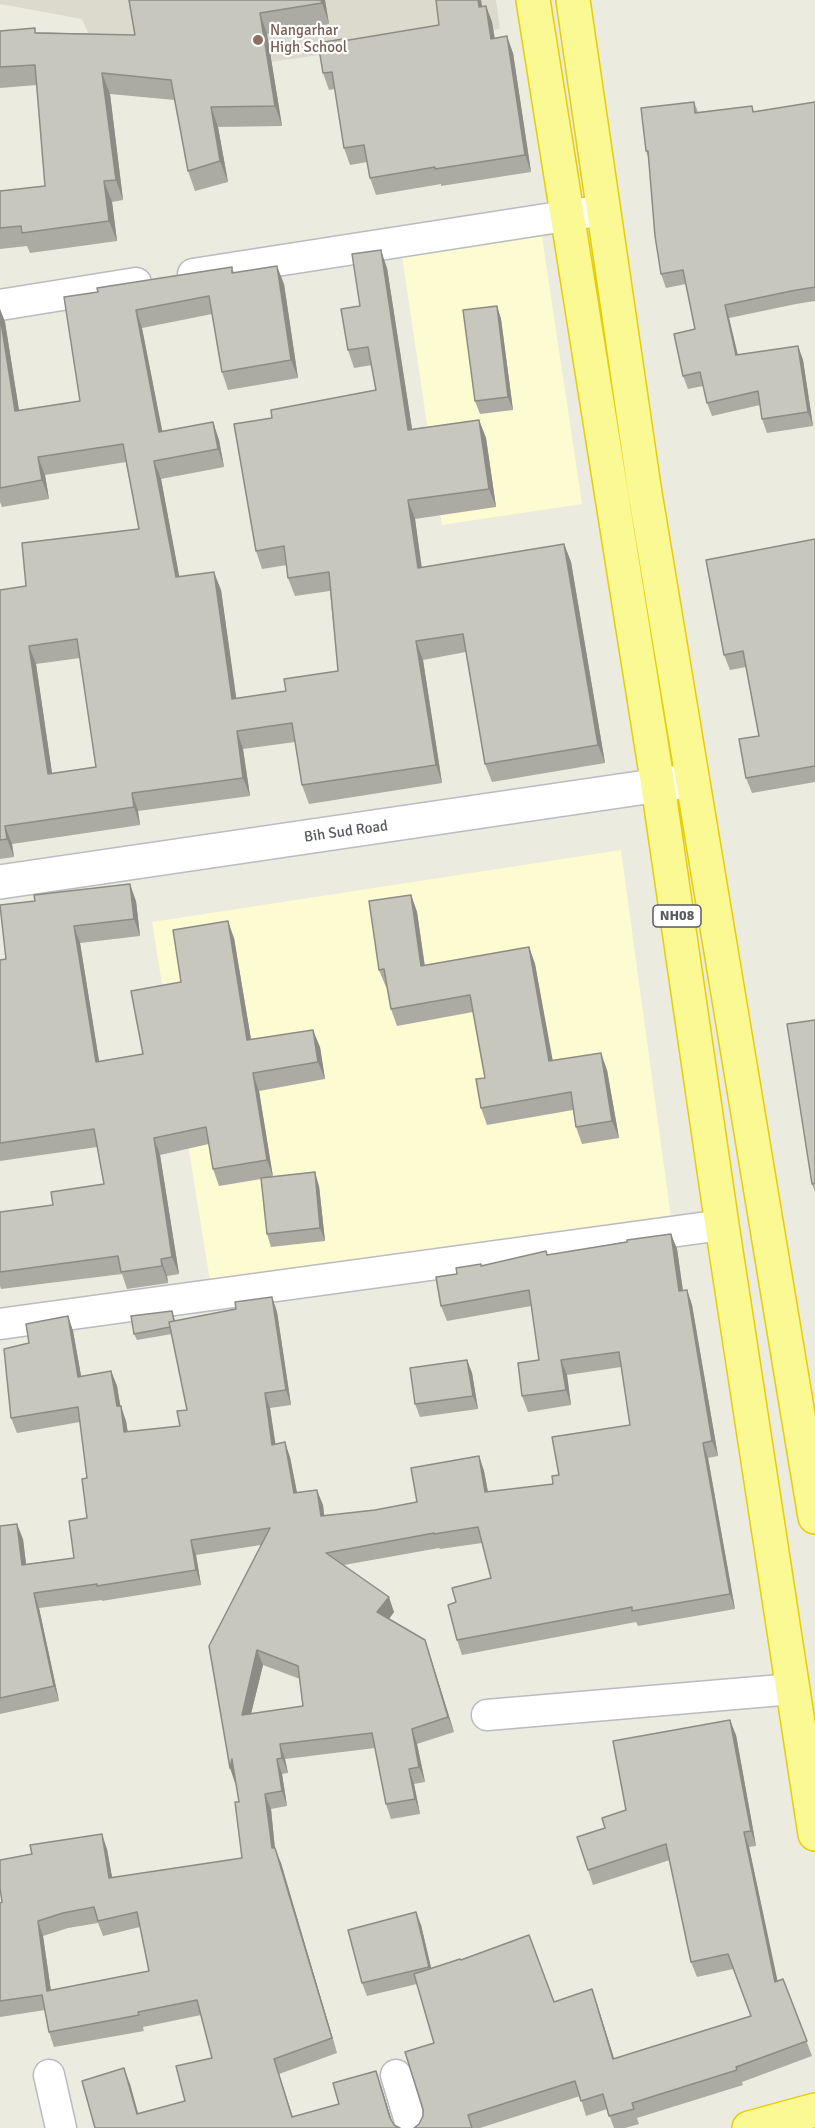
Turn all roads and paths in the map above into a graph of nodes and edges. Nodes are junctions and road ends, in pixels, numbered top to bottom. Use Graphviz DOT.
graph roads {
  1 [pos="533,0"];
  2 [pos="573,0"];
  3 [pos="604,210"];
  4 [pos="567,215"];
  5 [pos="0,305"];
  6 [pos="692,780"];
  7 [pos="658,786"];
  8 [pos="0,882"];
  9 [pos="722,1225"];
  10 [pos="0,1324"];
  11 [pos="815,1517"];
  12 [pos="793,1689"];
  13 [pos="487,1715"];
  14 [pos="815,1834"];
  15 [pos="49,2075"];
  16 [pos="396,2075"];
  17 [pos="815,2110"];
  18 [pos="61,2128"];
  19 [pos="412,2128"];
  20 [pos="749,2128"];
  1 -- 4 [label="highway, NH08"];
  2 -- 3 [label="highway, NH08"];
  3 -- 4 [label="street"];
  3 -- 6 [label="highway, NH08"];
  4 -- 5 [label="street"];
  4 -- 7 [label="highway, NH08"];
  6 -- 7 [label="main road, Bih Sud Road"];
  6 -- 11 [label="highway, NH08"];
  7 -- 8 [label="main road, Bih Sud Road"];
  7 -- 9 [label="highway, NH08"];
  9 -- 10 [label="street"];
  9 -- 12 [label="highway, NH08"];
  12 -- 13 [label="street"];
  12 -- 14 [label="highway, NH08"];
  15 -- 18 [label="street"];
  16 -- 19 [label="street"];
  17 -- 20 [label="highway"];
}
